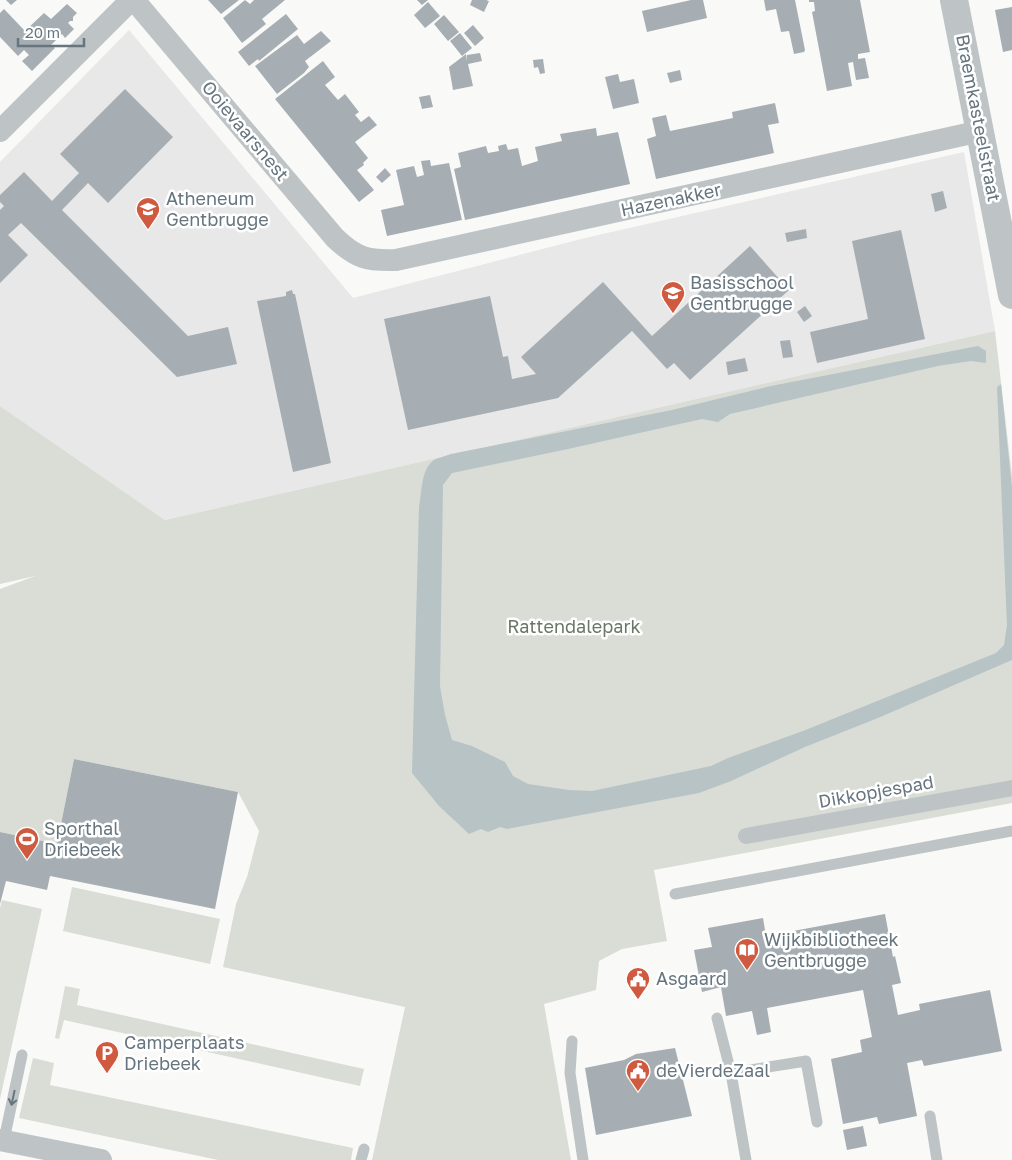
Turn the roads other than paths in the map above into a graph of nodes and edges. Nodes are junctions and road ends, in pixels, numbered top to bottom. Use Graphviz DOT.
graph roads {
  1 [pos="133,0"];
  2 [pos="954,0"];
  3 [pos="0,131"];
  4 [pos="981,131"];
  5 [pos="361,257"];
  6 [pos="1012,295"];
  7 [pos="1012,788"];
  8 [pos="1012,831"];
  9 [pos="746,836"];
  10 [pos="675,894"];
  11 [pos="717,1018"];
  12 [pos="572,1041"];
  13 [pos="22,1055"];
  14 [pos="731,1073"];
  15 [pos="930,1116"];
  16 [pos="817,1122"];
  17 [pos="2,1140"];
  18 [pos="101,1160"];
  19 [pos="583,1160"];
  20 [pos="746,1160"];
  21 [pos="937,1160"];
  1 -- 3 [label="street, Ooievaarsnest"];
  1 -- 5 [label="street, Ooievaarsnest"];
  2 -- 4 [label="street, Braemkasteelstraat"];
  4 -- 5 [label="street, Hazenakker"];
  4 -- 6 [label="street, Braemkasteelstraat"];
  7 -- 9 [label="street, Dikkopjespad"];
  8 -- 10 [label="lane"];
  11 -- 14 [label="lane"];
  12 -- 19 [label="lane"];
  13 -- 17 [label="lane, one-way"];
  14 -- 16 [label="lane"];
  14 -- 20 [label="lane"];
  15 -- 21 [label="lane"];
  17 -- 18 [label="street"];
}
